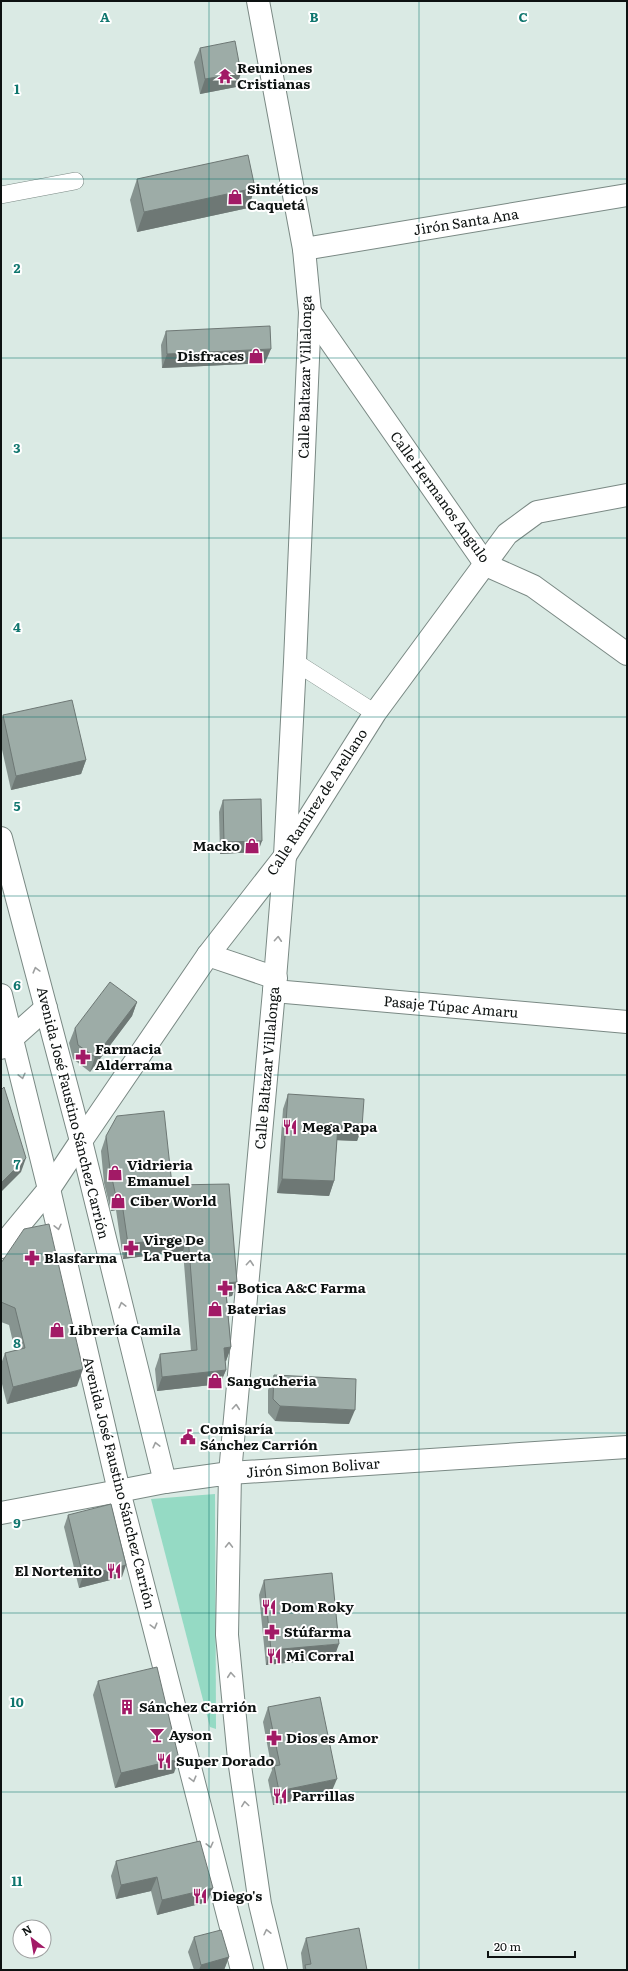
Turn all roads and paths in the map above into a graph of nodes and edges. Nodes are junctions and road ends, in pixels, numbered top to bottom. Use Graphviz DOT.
graph roads {
  1 [pos="258,1"];
  2 [pos="75,181"];
  3 [pos="1,195"];
  4 [pos="627,195"];
  5 [pos="304,249"];
  6 [pos="310,312"];
  7 [pos="627,495"];
  8 [pos="486,565"];
  9 [pos="627,654"];
  10 [pos="295,662"];
  11 [pos="375,713"];
  12 [pos="1,838"];
  13 [pos="285,856"];
  14 [pos="208,955"];
  15 [pos="275,985"];
  16 [pos="1,995"];
  17 [pos="46,1008"];
  18 [pos="627,1022"];
  19 [pos="7,1043"];
  20 [pos="81,1141"];
  21 [pos="49,1189"];
  22 [pos="1,1247"];
  23 [pos="627,1447"];
  24 [pos="230,1473"];
  25 [pos="165,1482"];
  26 [pos="119,1491"];
  27 [pos="1,1513"];
  28 [pos="242,1970"];
  29 [pos="276,1970"];
  1 -- 5 [label="street, Calle Baltazar Villalonga"];
  2 -- 3 [label="lane"];
  4 -- 5 [label="street, Jirón Santa Ana"];
  5 -- 6 [label="street, Calle Baltazar Villalonga"];
  6 -- 8 [label="street, Calle Hermanos Angulo"];
  6 -- 10 [label="street, Calle Baltazar Villalonga"];
  7 -- 8 [label="street, Calle Ramírez de Arellano"];
  8 -- 9 [label="street, Calle Hermanos Angulo"];
  8 -- 11 [label="street, Calle Ramírez de Arellano"];
  10 -- 11 [label="lane"];
  10 -- 13 [label="street, Calle Baltazar Villalonga"];
  11 -- 13 [label="street, Calle Ramírez de Arellano"];
  17 -- 12 [label="street, Avenida José Faustino Sánchez Carrión, one-way"];
  13 -- 14 [label="street, Calle Ramírez de Arellano"];
  15 -- 13 [label="street, Calle Baltazar Villalonga, one-way"];
  14 -- 15 [label="street, Pasaje Túpac Amaru"];
  14 -- 20 [label="street, Calle Ramírez de Arellano"];
  15 -- 18 [label="street, Pasaje Túpac Amaru"];
  24 -- 15 [label="street, Calle Baltazar Villalonga, one-way"];
  16 -- 19 [label="street, Avenida José Faustino Sánchez Carrión"];
  17 -- 19 [label="street"];
  17 -- 20 [label="street, Avenida José Faustino Sánchez Carrión"];
  19 -- 21 [label="street, Avenida José Faustino Sánchez Carrión, one-way"];
  20 -- 21 [label="street, Calle Ramírez de Arellano"];
  25 -- 20 [label="street, Avenida José Faustino Sánchez Carrión, one-way"];
  21 -- 22 [label="street, Calle Ramírez de Arellano"];
  21 -- 26 [label="street, Avenida José Faustino Sánchez Carrión, one-way"];
  23 -- 24 [label="street, Jirón Simon Bolivar"];
  24 -- 25 [label="street, Jirón Simon Bolivar"];
  29 -- 24 [label="street, one-way"];
  25 -- 26 [label="street, Jirón Simon Bolivar"];
  26 -- 27 [label="street, Jirón Simon Bolivar"];
  26 -- 28 [label="street, Avenida José Faustino Sánchez Carrión, one-way"];
}
